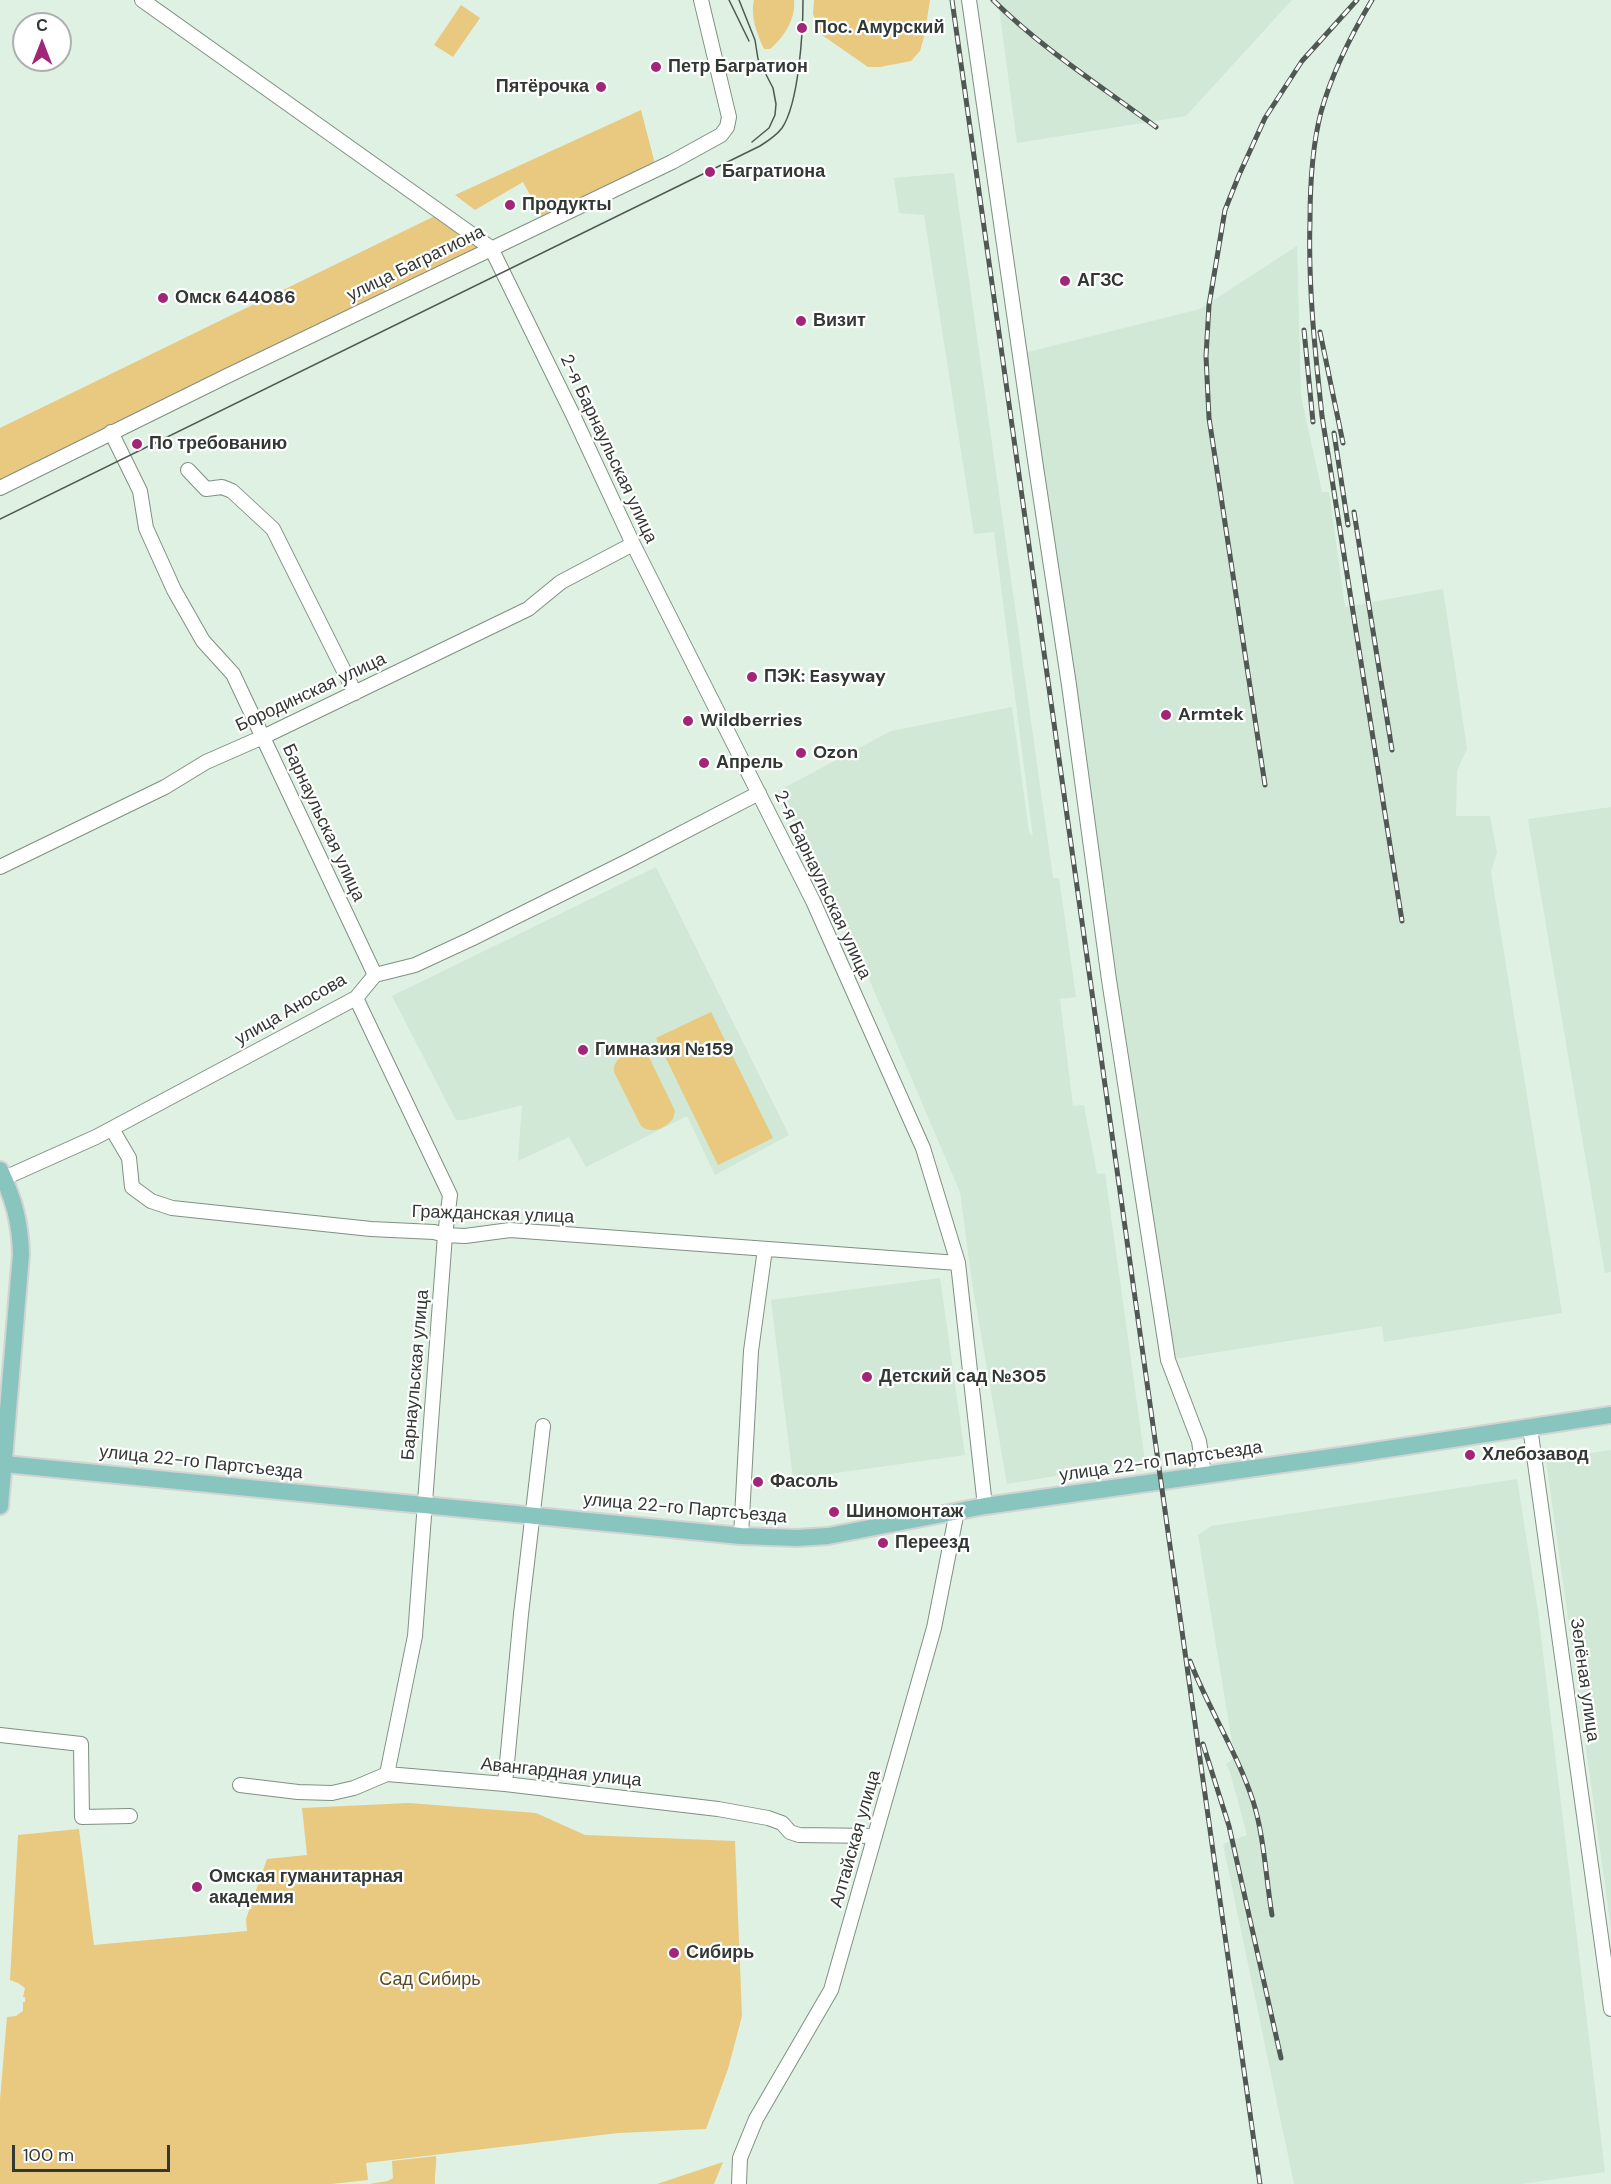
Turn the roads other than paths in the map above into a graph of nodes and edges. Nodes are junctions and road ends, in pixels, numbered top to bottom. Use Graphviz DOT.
graph roads {
  1 [pos="142,0"];
  2 [pos="701,0"];
  3 [pos="969,0"];
  4 [pos="491,248"];
  5 [pos="111,432"];
  6 [pos="188,470"];
  7 [pos="0,488"];
  8 [pos="633,544"];
  9 [pos="355,693"];
  10 [pos="263,737"];
  11 [pos="759,793"];
  12 [pos="0,867"];
  13 [pos="375,975"];
  14 [pos="356,998"];
  15 [pos="112,1129"];
  16 [pos="1,1176"];
  17 [pos="445,1235"];
  18 [pos="765,1249"];
  19 [pos="958,1263"];
  20 [pos="1611,1414"];
  21 [pos="543,1426"];
  22 [pos="1530,1427"];
  23 [pos="2,1463"];
  24 [pos="1204,1475"];
  25 [pos="424,1505"];
  26 [pos="0,1506"];
  27 [pos="985,1506"];
  28 [pos="957,1511"];
  29 [pos="532,1516"];
  30 [pos="741,1536"];
  31 [pos="0,1735"];
  32 [pos="387,1774"];
  33 [pos="505,1784"];
  34 [pos="240,1785"];
  35 [pos="130,1816"];
  36 [pos="875,1836"];
  37 [pos="1611,2009"];
  38 [pos="739,2184"];
  1 -- 4 [label="street"];
  2 -- 4 [label="street, улица Багратиона"];
  3 -- 24 [label="street"];
  4 -- 5 [label="street, улица Багратиона"];
  4 -- 8 [label="street, 2-я Барнаульская улица"];
  5 -- 7 [label="street, улица Багратиона"];
  5 -- 10 [label="street, Барнаульская улица"];
  6 -- 9 [label="street"];
  8 -- 9 [label="street, Бородинская улица"];
  8 -- 11 [label="street, 2-я Барнаульская улица"];
  9 -- 10 [label="street, Бородинская улица"];
  10 -- 12 [label="street, Бородинская улица"];
  10 -- 13 [label="street, Барнаульская улица"];
  11 -- 13 [label="street"];
  11 -- 19 [label="street, 2-я Барнаульская улица"];
  13 -- 14 [label="street, улица Аносова"];
  14 -- 15 [label="street, улица Аносова"];
  14 -- 17 [label="street, Барнаульская улица"];
  15 -- 16 [label="street, улица Аносова"];
  15 -- 17 [label="street, Гражданская улица"];
  16 -- 23 [label="main road"];
  17 -- 18 [label="street, Гражданская улица"];
  17 -- 25 [label="street, Барнаульская улица"];
  18 -- 19 [label="street, Гражданская улица"];
  18 -- 30 [label="street"];
  19 -- 27 [label="street, 2-я Барнаульская улица"];
  20 -- 22 [label="main road, улица 22-го Партсъезда"];
  21 -- 29 [label="street"];
  22 -- 24 [label="main road, улица 22-го Партсъезда"];
  22 -- 37 [label="street, Зелёная улица"];
  23 -- 25 [label="main road, улица 22-го Партсъезда"];
  23 -- 26 [label="main road"];
  24 -- 27 [label="main road, улица 22-го Партсъезда"];
  25 -- 29 [label="main road, улица 22-го Партсъезда"];
  25 -- 32 [label="street, Барнаульская улица"];
  27 -- 28 [label="main road, улица 22-го Партсъезда"];
  28 -- 30 [label="main road, улица 22-го Партсъезда"];
  28 -- 36 [label="street, Алтайская улица"];
  29 -- 30 [label="main road, улица 22-го Партсъезда"];
  29 -- 33 [label="street"];
  31 -- 35 [label="street"];
  32 -- 33 [label="street, Авангардная улица"];
  32 -- 34 [label="street, Авангардная улица"];
  33 -- 36 [label="street, Авангардная улица"];
  36 -- 38 [label="street, Алтайская улица"];
}
